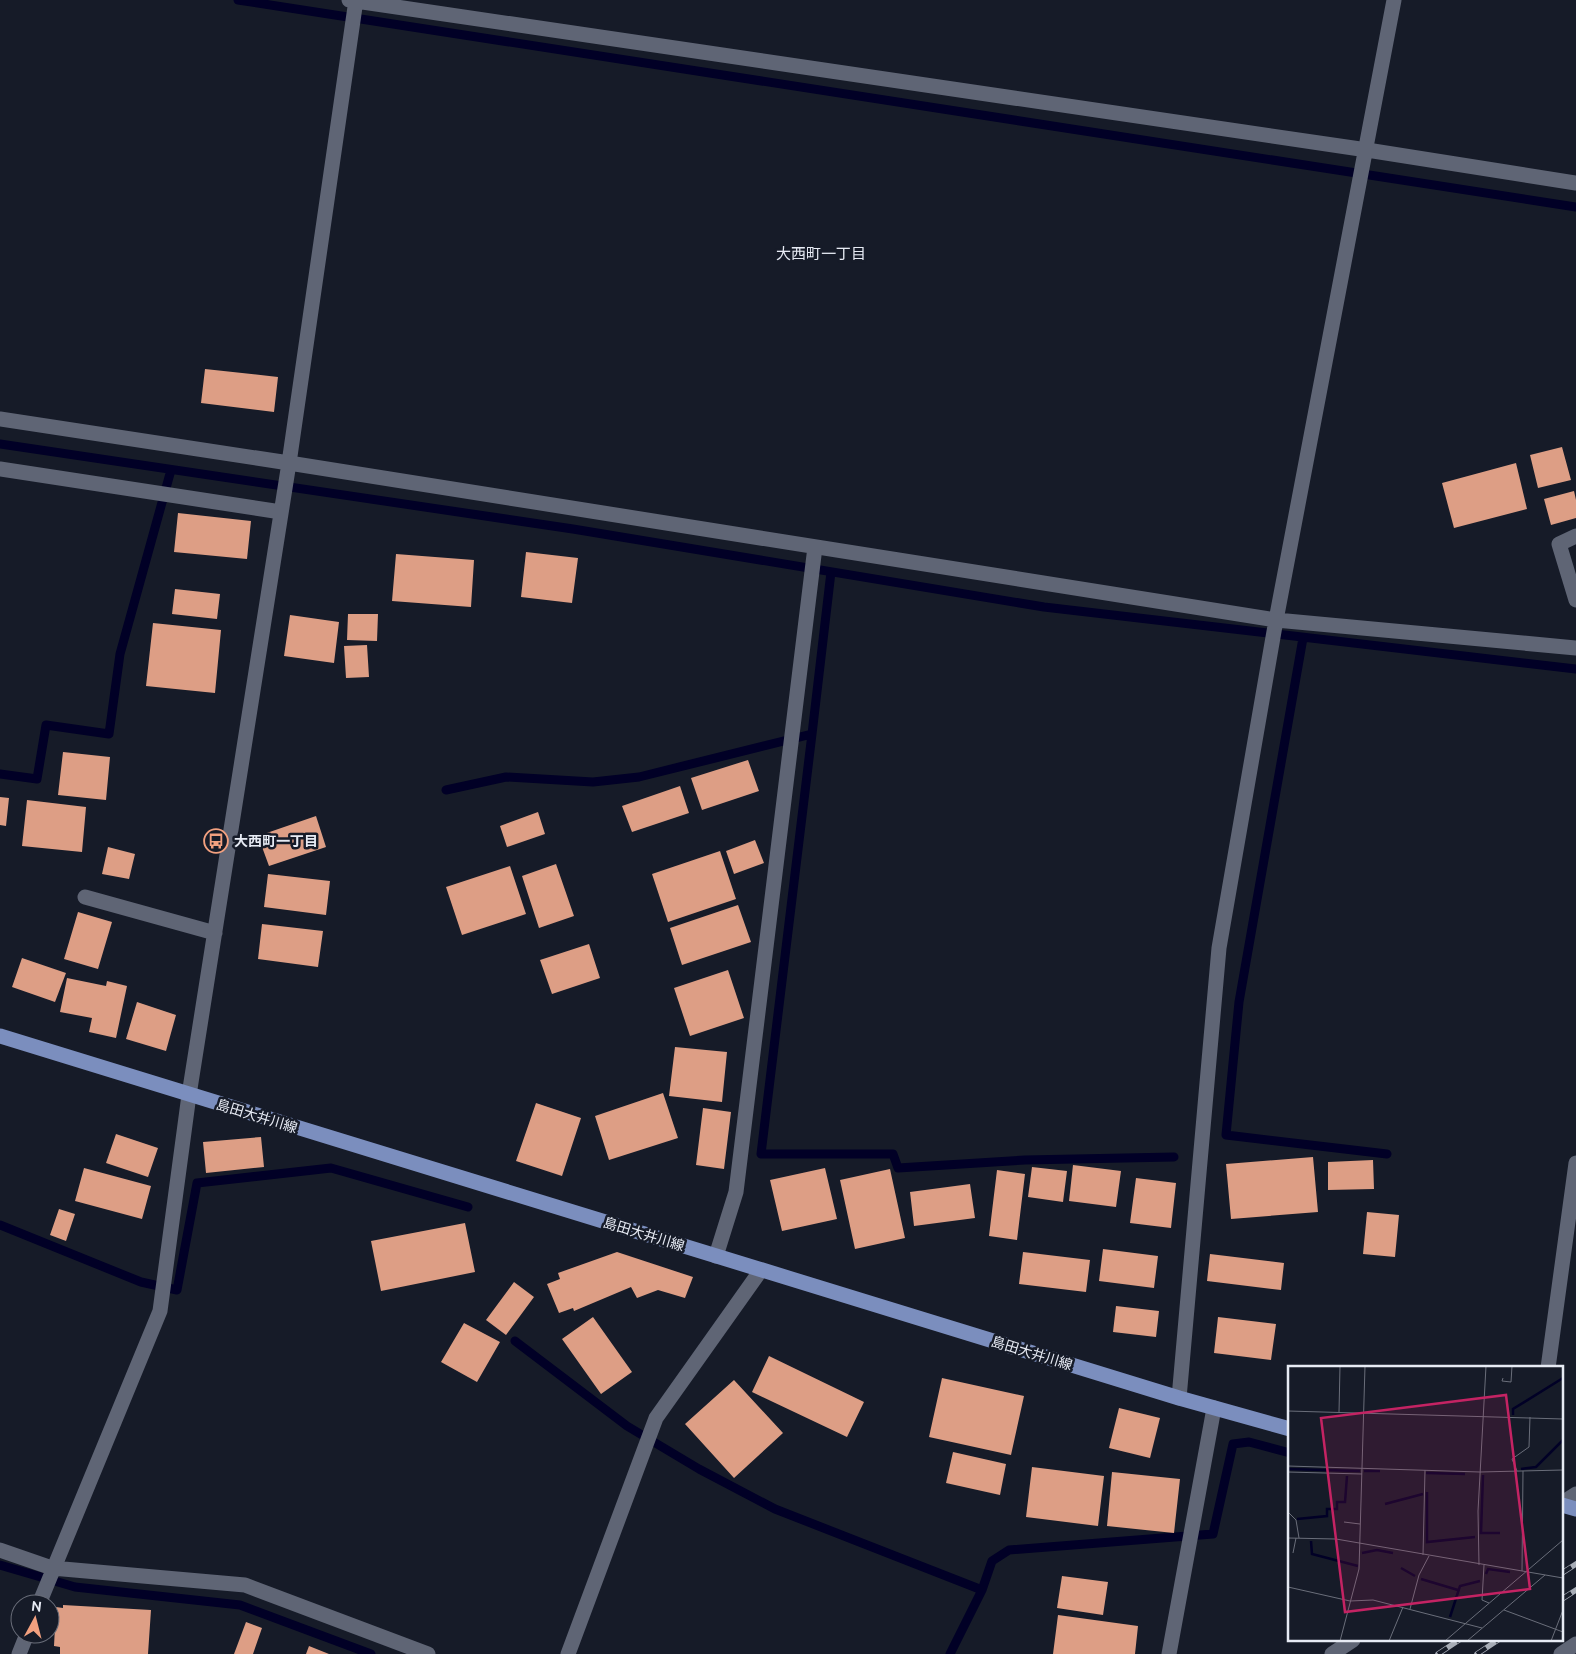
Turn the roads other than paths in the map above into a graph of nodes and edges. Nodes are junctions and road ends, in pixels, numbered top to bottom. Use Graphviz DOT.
graph roads {
  1 [pos="354,0"];
  2 [pos="1394,0"];
  3 [pos="1367,150"];
  4 [pos="1576,183"];
  5 [pos="0,419"];
  6 [pos="289,463"];
  7 [pos="0,469"];
  8 [pos="281,512"];
  9 [pos="1576,536"];
  10 [pos="815,547"];
  11 [pos="1576,600"];
  12 [pos="1276,620"];
  13 [pos="1576,648"];
  14 [pos="85,897"];
  15 [pos="215,933"];
  16 [pos="0,1036"];
  17 [pos="189,1095"];
  18 [pos="1576,1163"];
  19 [pos="716,1256"];
  20 [pos="761,1270"];
  21 [pos="1548,1366"];
  22 [pos="1179,1398"];
  23 [pos="1214,1408"];
  24 [pos="1288,1428"];
  25 [pos="1576,1494"];
  26 [pos="1564,1503"];
  27 [pos="1564,1505"];
  28 [pos="1576,1509"];
  29 [pos="0,1550"];
  30 [pos="52,1568"];
  31 [pos="42,1594"];
  32 [pos="1350,1642"];
  33 [pos="1576,1644"];
  34 [pos="428,1654"];
  35 [pos="568,1654"];
  36 [pos="1169,1654"];
  37 [pos="1332,1654"];
  38 [pos="1561,1654"];
  1 -- 3 [label="street"];
  1 -- 6 [label="street"];
  2 -- 3 [label="street"];
  3 -- 4 [label="street"];
  3 -- 12 [label="street"];
  5 -- 6 [label="street"];
  6 -- 8 [label="street"];
  6 -- 10 [label="street"];
  7 -- 8 [label="street"];
  8 -- 15 [label="street"];
  9 -- 11 [label="street"];
  10 -- 12 [label="street"];
  10 -- 19 [label="street"];
  12 -- 13 [label="street"];
  12 -- 22 [label="street"];
  14 -- 15 [label="street"];
  15 -- 17 [label="street"];
  16 -- 17 [label="main road, 島田大井川線"];
  17 -- 19 [label="main road, 島田大井川線"];
  17 -- 30 [label="street"];
  18 -- 21 [label="street"];
  19 -- 20 [label="main road, 島田大井川線"];
  20 -- 22 [label="main road, 島田大井川線"];
  20 -- 35 [label="street"];
  22 -- 23 [label="main road, 島田大井川線"];
  23 -- 24 [label="main road, 島田大井川線"];
  23 -- 36 [label="street"];
  25 -- 26 [label="street"];
  27 -- 28 [label="main road"];
  29 -- 30 [label="street"];
  30 -- 31 [label="street"];
  30 -- 34 [label="street"];
  32 -- 37 [label="street"];
  33 -- 38 [label="street"];
}
